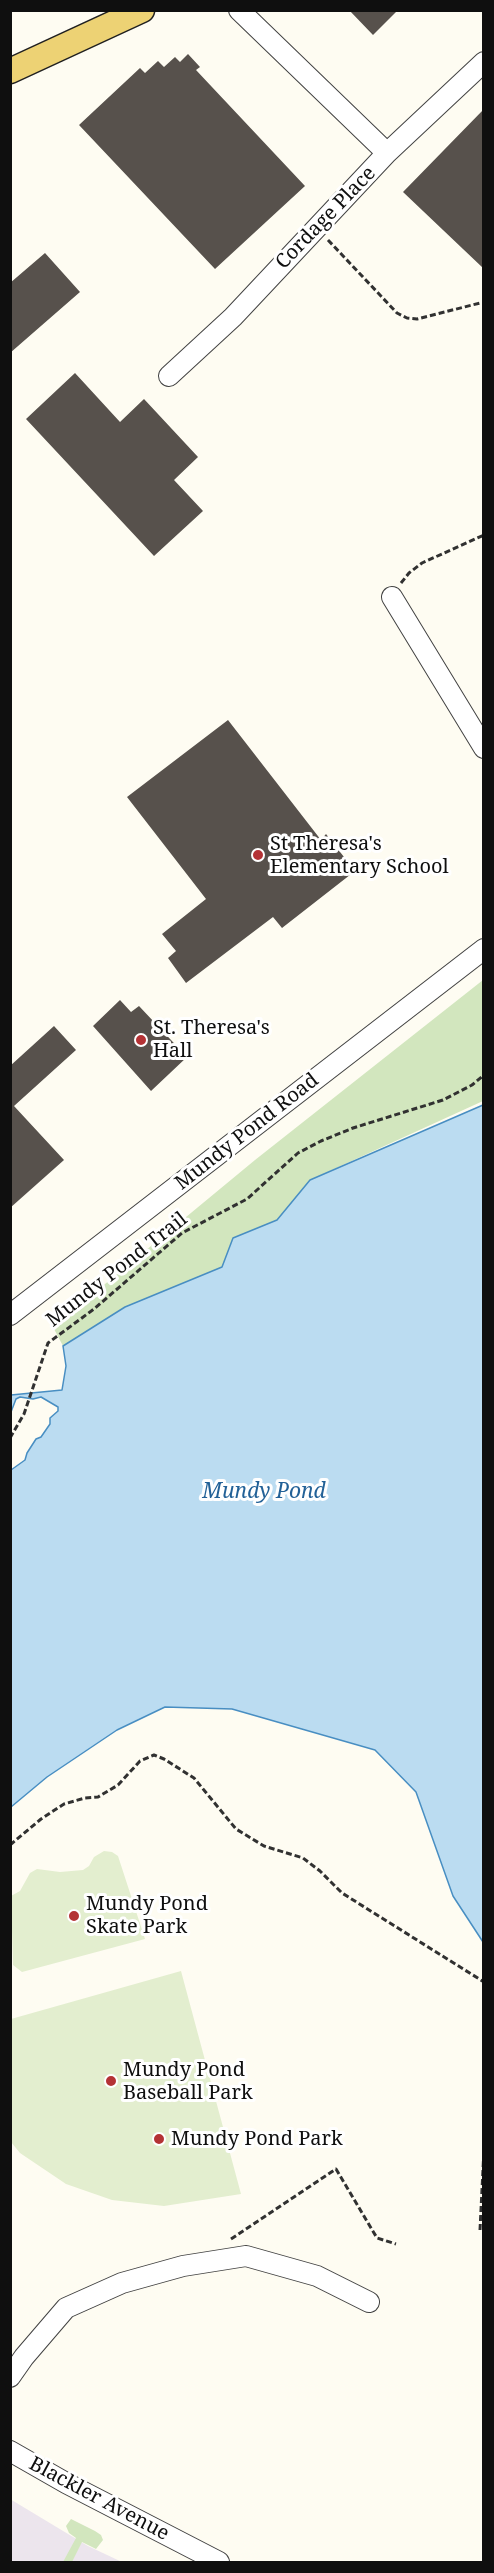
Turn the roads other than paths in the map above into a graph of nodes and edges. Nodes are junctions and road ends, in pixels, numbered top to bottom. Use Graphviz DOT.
graph roads {
  1 [pos="142,10"];
  2 [pos="239,10"];
  3 [pos="483,62"];
  4 [pos="10,71"];
  5 [pos="387,153"];
  6 [pos="169,376"];
  7 [pos="392,597"];
  8 [pos="483,748"];
  9 [pos="483,949"];
  10 [pos="10,1315"];
  11 [pos="369,2302"];
  12 [pos="10,2377"];
  13 [pos="10,2451"];
  14 [pos="219,2562"];
  1 -- 4 [label="main road"];
  2 -- 5 [label="street, Cordage Place"];
  3 -- 5 [label="street"];
  5 -- 6 [label="street, Cordage Place"];
  7 -- 8 [label="street"];
  9 -- 10 [label="street, Mundy Pond Road"];
  11 -- 12 [label="street"];
  13 -- 14 [label="street, Blackler Avenue"];
}
